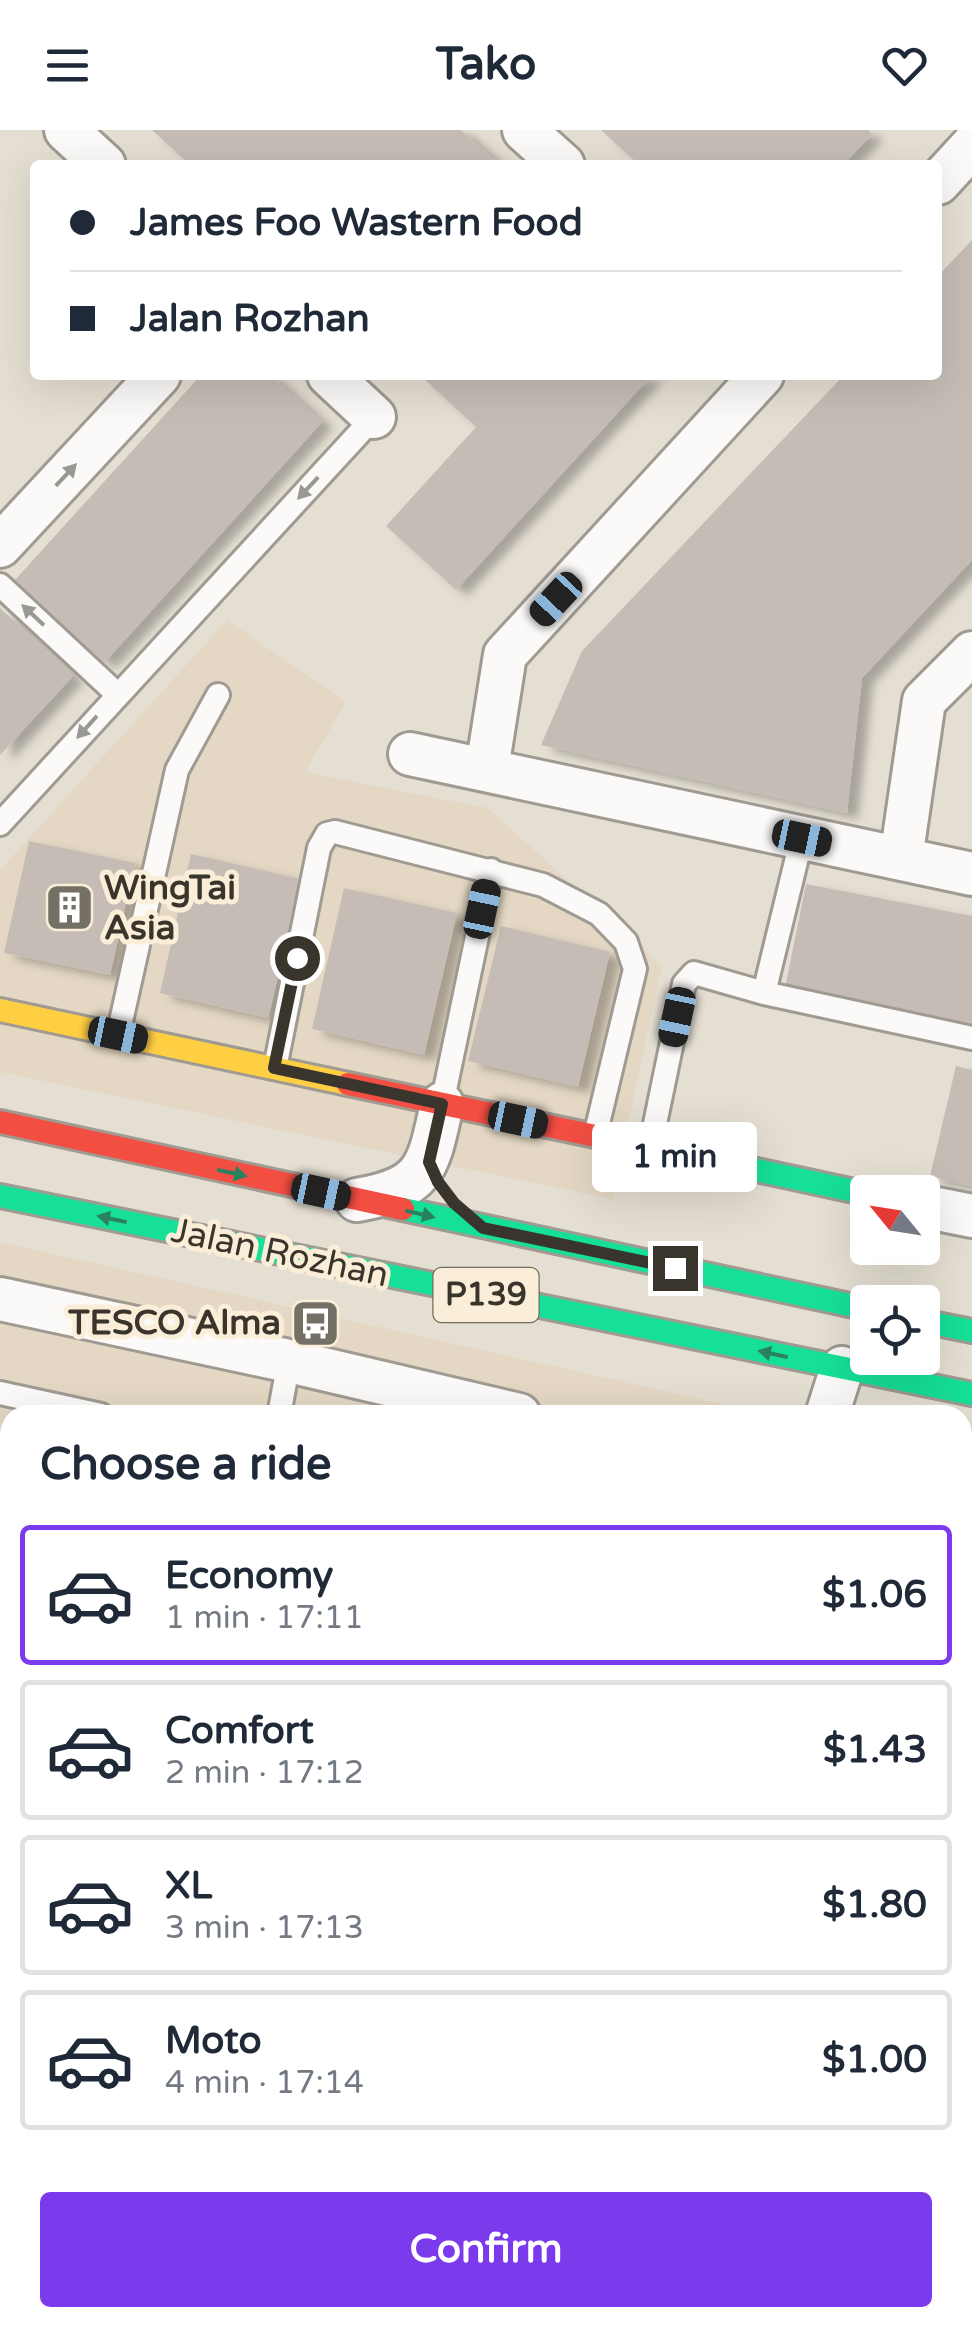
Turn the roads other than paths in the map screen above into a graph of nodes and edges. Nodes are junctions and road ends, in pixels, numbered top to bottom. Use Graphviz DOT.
graph roads {
  1 [pos="66,130"];
  2 [pos="524,130"];
  3 [pos="972,146"];
  4 [pos="99,160"];
  5 [pos="557,160"];
  6 [pos="942,179"];
  7 [pos="154,380"];
  8 [pos="334,380"];
  9 [pos="757,380"];
  10 [pos="374,417"];
  11 [pos="0,546"];
  12 [pos="0,584"];
  13 [pos="972,653"];
  14 [pos="117,694"];
  15 [pos="218,695"];
  16 [pos="410,754"];
  17 [pos="487,769"];
  18 [pos="0,824"];
  19 [pos="802,838"];
  20 [pos="901,859"];
  21 [pos="490,870"];
  22 [pos="972,874"];
  23 [pos="764,993"];
  24 [pos="0,1010"];
  25 [pos="118,1035"];
  26 [pos="972,1038"];
  27 [pos="274,1068"];
  28 [pos="442,1104"];
  29 [pos="0,1122"];
  30 [pos="596,1136"];
  31 [pos="650,1148"];
  32 [pos="429,1162"];
  33 [pos="850,1190"];
  34 [pos="0,1196"];
  35 [pos="357,1200"];
  36 [pos="940,1210"];
  37 [pos="972,1216"];
  38 [pos="483,1228"];
  39 [pos="0,1299"];
  40 [pos="850,1305"];
  41 [pos="940,1324"];
  42 [pos="972,1331"];
  43 [pos="289,1360"];
  44 [pos="842,1368"];
  45 [pos="0,1393"];
  46 [pos="972,1394"];
  47 [pos="55,1405"];
  48 [pos="281,1405"];
  49 [pos="477,1405"];
  50 [pos="830,1405"];
  1 -- 4 [label="street"];
  2 -- 5 [label="street"];
  3 -- 6 [label="street"];
  11 -- 7 [label="street, one-way"];
  8 -- 10 [label="street"];
  9 -- 17 [label="street"];
  10 -- 14 [label="lane, one-way"];
  14 -- 12 [label="lane, one-way"];
  13 -- 20 [label="street"];
  14 -- 18 [label="lane, one-way"];
  15 -- 25 [label="lane"];
  16 -- 17 [label="street"];
  17 -- 19 [label="street"];
  19 -- 20 [label="street"];
  19 -- 23 [label="lane"];
  20 -- 22 [label="street"];
  21 -- 27 [label="lane"];
  21 -- 28 [label="lane"];
  21 -- 30 [label="lane"];
  23 -- 26 [label="lane"];
  23 -- 31 [label="lane"];
  24 -- 25 [label="main road"];
  25 -- 27 [label="main road"];
  27 -- 28 [label="main road"];
  28 -- 30 [label="main road"];
  28 -- 32 [label="street"];
  29 -- 35 [label="main road, Jalan Rozhan / P139, one-way"];
  30 -- 31 [label="main road"];
  31 -- 33 [label="main road"];
  32 -- 35 [label="street"];
  32 -- 38 [label="street"];
  44 -- 34 [label="main road, Jalan Rozhan / P139, one-way"];
  35 -- 38 [label="main road, Jalan Rozhan / P139, one-way"];
  36 -- 37 [label="street"];
  38 -- 40 [label="main road, Jalan Rozhan / P139"];
  39 -- 43 [label="street"];
  41 -- 42 [label="main road"];
  43 -- 48 [label="lane"];
  43 -- 49 [label="street"];
  44 -- 46 [label="main road, Jalan Rozhan / P139"];
  44 -- 50 [label="street"];
  45 -- 47 [label="lane"];
}
